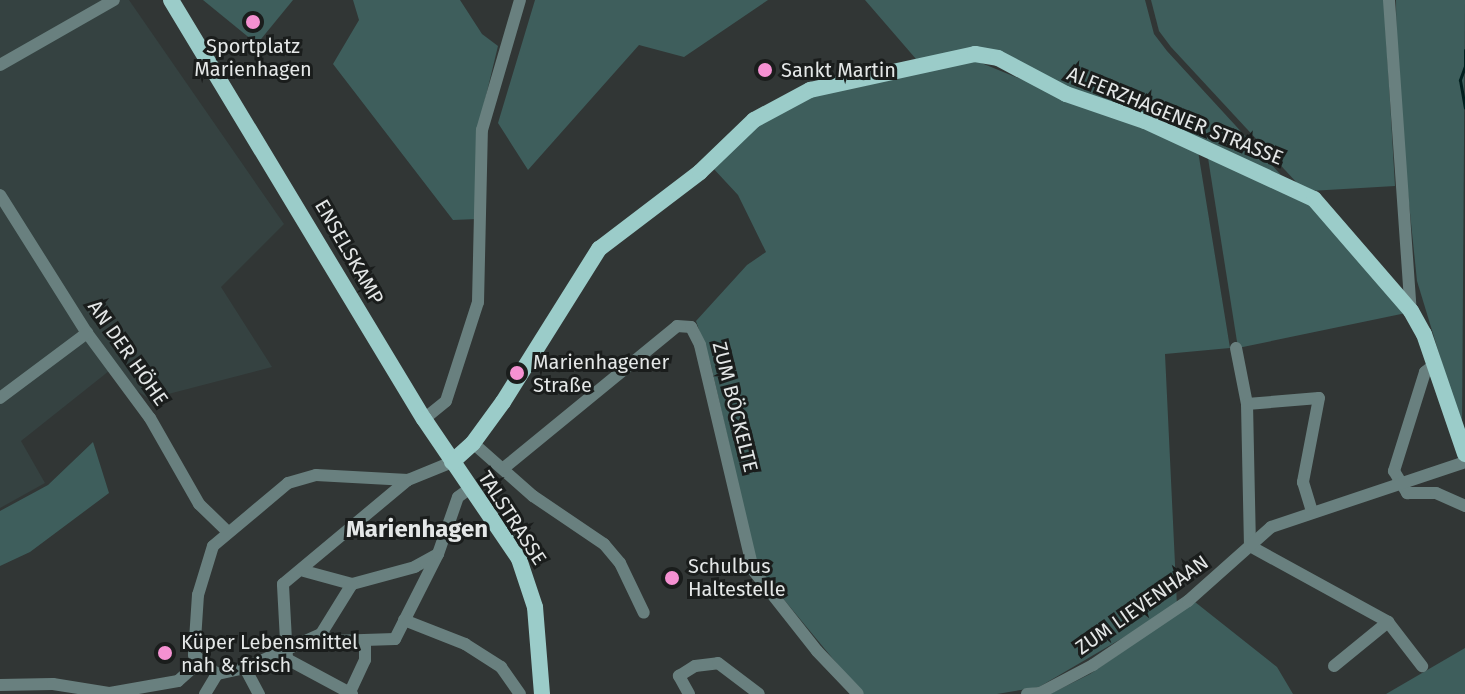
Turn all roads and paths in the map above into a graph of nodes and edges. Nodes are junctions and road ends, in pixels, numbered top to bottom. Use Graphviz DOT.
graph roads {
  1 [pos="114,0"];
  2 [pos="155,0"];
  3 [pos="171,0"];
  4 [pos="520,0"];
  5 [pos="1389,0"];
  6 [pos="209,64"];
  7 [pos="0,65"];
  8 [pos="0,195"];
  9 [pos="1411,311"];
  10 [pos="87,333"];
  11 [pos="1236,348"];
  12 [pos="1435,364"];
  13 [pos="0,398"];
  14 [pos="1247,404"];
  15 [pos="424,419"];
  16 [pos="473,443"];
  17 [pos="1465,454"];
  18 [pos="452,462"];
  19 [pos="1465,462"];
  20 [pos="505,467"];
  21 [pos="408,480"];
  22 [pos="1398,484"];
  23 [pos="469,489"];
  24 [pos="1465,506"];
  25 [pos="1312,511"];
  26 [pos="226,530"];
  27 [pos="1250,546"];
  28 [pos="438,554"];
  29 [pos="304,571"];
  30 [pos="352,584"];
  31 [pos="644,613"];
  32 [pos="404,620"];
  33 [pos="1388,622"];
  34 [pos="321,634"];
  35 [pos="365,642"];
  36 [pos="284,650"];
  37 [pos="198,663"];
  38 [pos="1334,666"];
  39 [pos="1422,666"];
  40 [pos="245,668"];
  41 [pos="217,674"];
  42 [pos="0,685"];
  43 [pos="81,691"];
  44 [pos="351,693"];
  45 [pos="205,694"];
  46 [pos="259,694"];
  47 [pos="520,694"];
  48 [pos="542,694"];
  49 [pos="689,694"];
  50 [pos="759,694"];
  51 [pos="858,694"];
  52 [pos="1027,694"];
  1 -- 7 [label="street"];
  2 -- 6 [label="main road, ENSELSKAMP"];
  3 -- 6 [label="main road, ENSELSKAMP"];
  4 -- 15 [label="street"];
  5 -- 9 [label="street"];
  6 -- 15 [label="main road, ENSELSKAMP"];
  8 -- 10 [label="street, AN DER HÖHE"];
  9 -- 12 [label="main road, ALFERZHAGENER STRASSE"];
  9 -- 16 [label="main road, ALFERZHAGENER STRASSE"];
  10 -- 13 [label="street"];
  10 -- 26 [label="street, AN DER HÖHE"];
  11 -- 14 [label="street"];
  12 -- 17 [label="main road, ALFERZHAGENER STRASSE"];
  12 -- 22 [label="street"];
  14 -- 25 [label="street"];
  14 -- 27 [label="street"];
  15 -- 18 [label="main road, ENSELSKAMP"];
  16 -- 18 [label="main road"];
  16 -- 20 [label="street"];
  18 -- 21 [label="street"];
  18 -- 23 [label="main road, TALSTRASSE"];
  19 -- 22 [label="street, ZUM LIEVENHAAN"];
  20 -- 31 [label="street"];
  20 -- 51 [label="street, ZUM BÖCKELTE"];
  21 -- 26 [label="street"];
  21 -- 29 [label="street"];
  22 -- 24 [label="street"];
  22 -- 25 [label="street, ZUM LIEVENHAAN"];
  23 -- 28 [label="street"];
  23 -- 48 [label="main road, TALSTRASSE"];
  25 -- 27 [label="street, ZUM LIEVENHAAN"];
  26 -- 37 [label="street"];
  27 -- 33 [label="street"];
  27 -- 52 [label="street, ZUM LIEVENHAAN"];
  28 -- 30 [label="street"];
  28 -- 32 [label="street"];
  29 -- 30 [label="street"];
  29 -- 36 [label="street"];
  30 -- 34 [label="street"];
  32 -- 35 [label="street"];
  32 -- 47 [label="street"];
  33 -- 38 [label="street"];
  33 -- 39 [label="street"];
  34 -- 35 [label="street"];
  34 -- 36 [label="street"];
  35 -- 44 [label="street"];
  36 -- 40 [label="street"];
  36 -- 44 [label="street"];
  37 -- 41 [label="street"];
  37 -- 43 [label="street"];
  40 -- 41 [label="street"];
  40 -- 46 [label="street"];
  41 -- 45 [label="street"];
  42 -- 43 [label="street"];
  49 -- 50 [label="street"];
}
